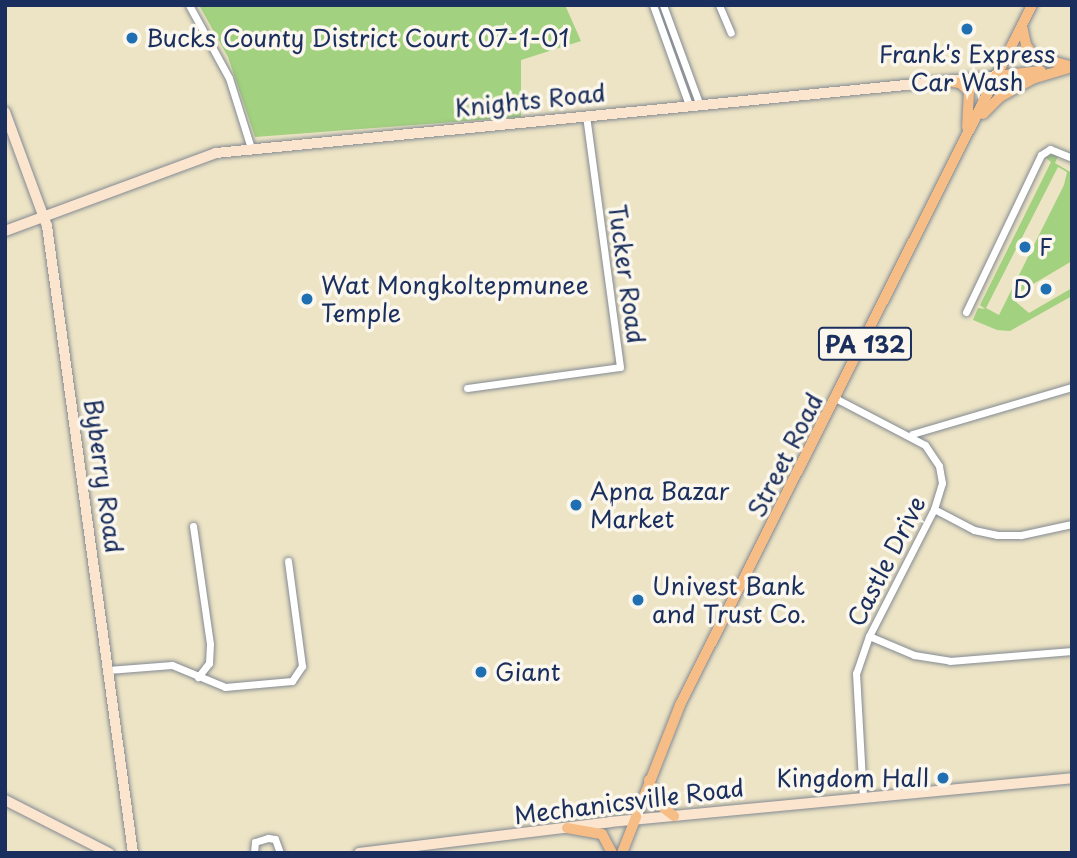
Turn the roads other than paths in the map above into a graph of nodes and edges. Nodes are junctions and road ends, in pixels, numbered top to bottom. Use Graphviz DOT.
graph roads {
  1 [pos="189,5"];
  2 [pos="653,5"];
  3 [pos="663,5"];
  4 [pos="719,5"];
  5 [pos="1032,5"];
  6 [pos="1022,26"];
  7 [pos="731,33"];
  8 [pos="1072,67"];
  9 [pos="997,76"];
  10 [pos="945,81"];
  11 [pos="694,104"];
  12 [pos="5,112"];
  13 [pos="586,115"];
  14 [pos="970,130"];
  15 [pos="964,142"];
  16 [pos="251,148"];
  17 [pos="1072,158"];
  18 [pos="45,215"];
  19 [pos="5,231"];
  20 [pos="966,312"];
  21 [pos="1072,387"];
  22 [pos="467,388"];
  23 [pos="837,399"];
  24 [pos="908,434"];
  25 [pos="934,509"];
  26 [pos="1072,524"];
  27 [pos="193,526"];
  28 [pos="288,561"];
  29 [pos="869,636"];
  30 [pos="1072,651"];
  31 [pos="108,670"];
  32 [pos="198,677"];
  33 [pos="649,776"];
  34 [pos="1072,778"];
  35 [pos="863,797"];
  36 [pos="5,800"];
  37 [pos="674,816"];
  38 [pos="632,820"];
  39 [pos="567,828"];
  40 [pos="109,853"];
  41 [pos="133,853"];
  42 [pos="254,853"];
  43 [pos="280,853"];
  44 [pos="359,853"];
  45 [pos="612,853"];
  46 [pos="622,853"];
  1 -- 16 [label="street"];
  2 -- 11 [label="street"];
  3 -- 11 [label="street"];
  4 -- 7 [label="street"];
  5 -- 6 [label="main road, Street Road / PA 132"];
  6 -- 8 [label="main road"];
  6 -- 9 [label="main road, Street Road / PA 132"];
  8 -- 9 [label="main road, Knights Road"];
  8 -- 14 [label="main road"];
  9 -- 10 [label="street, Knights Road"];
  9 -- 14 [label="main road, Street Road / PA 132"];
  10 -- 11 [label="street, Knights Road"];
  10 -- 15 [label="main road"];
  11 -- 13 [label="street, Knights Road"];
  12 -- 18 [label="street, Byberry Road"];
  13 -- 16 [label="street, Knights Road"];
  13 -- 22 [label="street, Tucker Road"];
  14 -- 15 [label="main road, Street Road / PA 132"];
  15 -- 23 [label="main road, Street Road / PA 132"];
  16 -- 18 [label="street, Knights Road"];
  17 -- 20 [label="street"];
  18 -- 19 [label="street, Knights Road"];
  18 -- 31 [label="street, Byberry Road"];
  21 -- 24 [label="street"];
  23 -- 24 [label="street, Castle Drive"];
  23 -- 33 [label="main road, Street Road / PA 132"];
  24 -- 25 [label="street, Castle Drive"];
  25 -- 26 [label="street"];
  25 -- 29 [label="street, Castle Drive"];
  27 -- 32 [label="street"];
  28 -- 32 [label="street"];
  29 -- 30 [label="street"];
  29 -- 35 [label="street, Castle Drive"];
  31 -- 32 [label="street"];
  31 -- 41 [label="street, Byberry Road"];
  33 -- 37 [label="main road"];
  33 -- 38 [label="main road, Street Road / PA 132"];
  34 -- 35 [label="street, Mechanicsville Road"];
  35 -- 37 [label="street, Mechanicsville Road"];
  36 -- 40 [label="street"];
  37 -- 38 [label="street, Mechanicsville Road"];
  38 -- 39 [label="street, Mechanicsville Road"];
  38 -- 46 [label="main road, Street Road / PA 132"];
  39 -- 44 [label="street, Mechanicsville Road"];
  39 -- 45 [label="main road"];
  42 -- 43 [label="street"];
}
